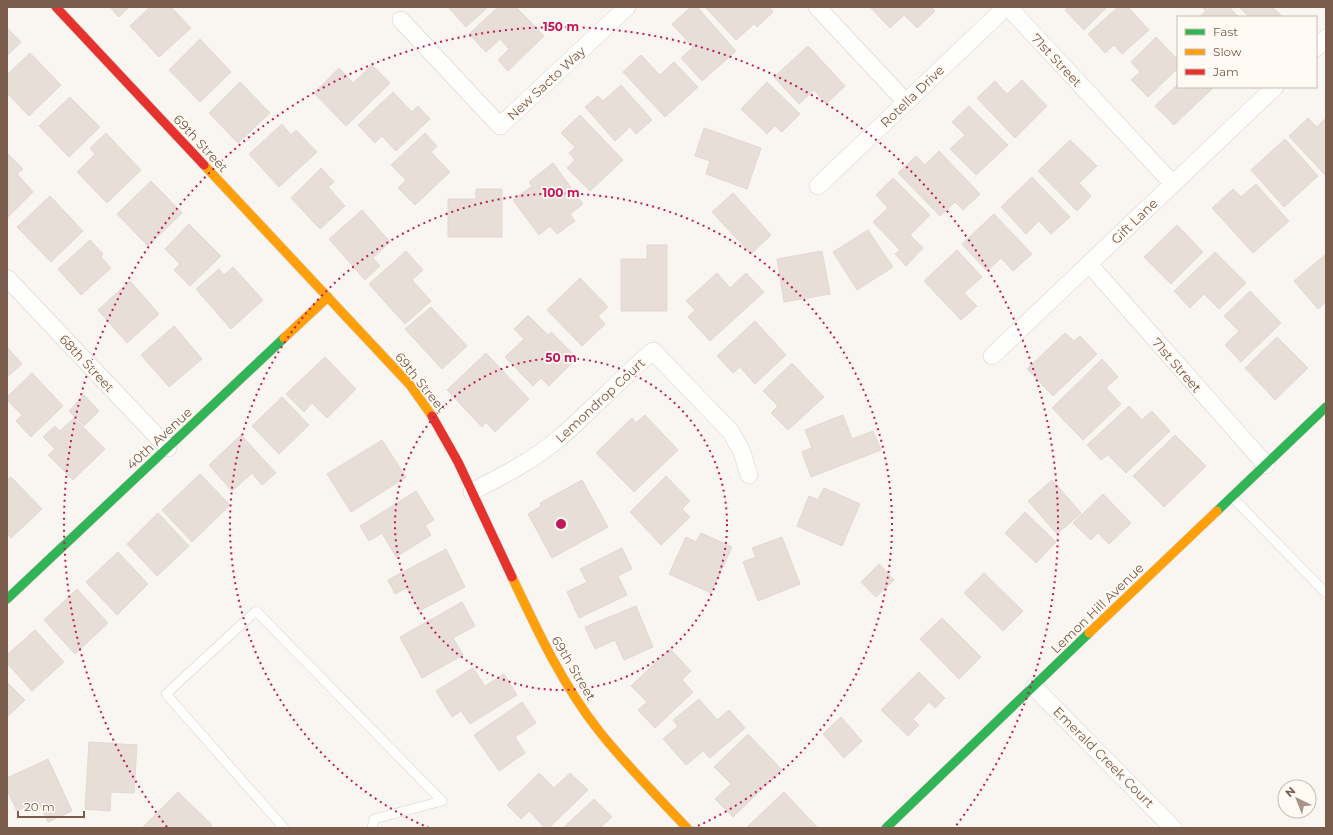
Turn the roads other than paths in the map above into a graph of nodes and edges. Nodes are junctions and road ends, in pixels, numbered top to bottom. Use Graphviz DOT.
graph roads {
  1 [pos="56,7"];
  2 [pos="628,7"];
  3 [pos="817,7"];
  4 [pos="1007,7"];
  5 [pos="401,20"];
  6 [pos="1326,38"];
  7 [pos="1317,47"];
  8 [pos="1274,88"];
  9 [pos="906,102"];
  10 [pos="1173,184"];
  11 [pos="818,186"];
  12 [pos="1089,264"];
  13 [pos="7,278"];
  14 [pos="328,297"];
  15 [pos="992,356"];
  16 [pos="1326,407"];
  17 [pos="168,448"];
  18 [pos="1266,465"];
  19 [pos="749,475"];
  20 [pos="472,492"];
  21 [pos="1232,497"];
  22 [pos="1326,593"];
  23 [pos="8,596"];
  24 [pos="1034,687"];
  25 [pos="284,828"];
  26 [pos="372,828"];
  27 [pos="687,828"];
  28 [pos="886,828"];
  29 [pos="1173,828"];
  1 -- 14 [label="street, 69th Street"];
  2 -- 5 [label="street, New Sacto Way"];
  3 -- 9 [label="street"];
  4 -- 9 [label="street, Rotella Drive"];
  4 -- 10 [label="street, 71st Street"];
  6 -- 7 [label="street"];
  8 -- 10 [label="street, Gift Lane"];
  9 -- 11 [label="street, Rotella Drive"];
  10 -- 12 [label="street, Gift Lane"];
  12 -- 15 [label="street, Gift Lane"];
  12 -- 18 [label="street, 71st Street"];
  13 -- 17 [label="street, 68th Street"];
  14 -- 17 [label="street, 40th Avenue"];
  14 -- 20 [label="street, 69th Street"];
  16 -- 18 [label="street, Lemon Hill Avenue"];
  17 -- 23 [label="street, 40th Avenue"];
  18 -- 21 [label="street, Lemon Hill Avenue"];
  19 -- 20 [label="street, Lemondrop Court"];
  20 -- 27 [label="street, 69th Street"];
  21 -- 22 [label="lane"];
  21 -- 24 [label="street, Lemon Hill Avenue"];
  24 -- 28 [label="street, Lemon Hill Avenue"];
  24 -- 29 [label="street, Emerald Creek Court"];
  25 -- 26 [label="lane"];
}
